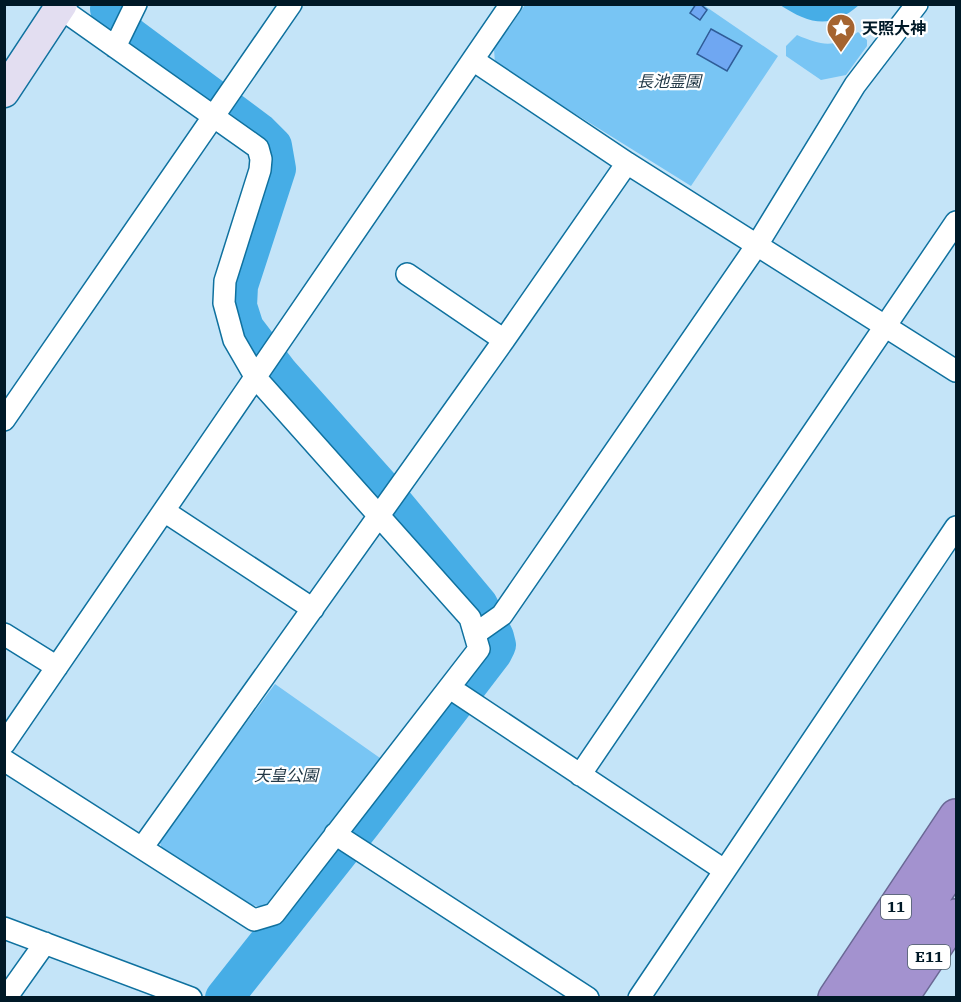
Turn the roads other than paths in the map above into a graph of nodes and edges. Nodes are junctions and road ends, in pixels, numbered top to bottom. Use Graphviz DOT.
graph roads {
  1 [pos="136,4"];
  2 [pos="291,4"];
  3 [pos="511,4"];
  4 [pos="917,4"];
  5 [pos="61,6"];
  6 [pos="120,36"];
  7 [pos="473,60"];
  8 [pos="4,92"];
  9 [pos="220,108"];
  10 [pos="627,163"];
  11 [pos="957,222"];
  12 [pos="757,245"];
  13 [pos="407,274"];
  14 [pos="885,327"];
  15 [pos="504,340"];
  16 [pos="265,365"];
  17 [pos="957,371"];
  18 [pos="4,420"];
  19 [pos="387,504"];
  20 [pos="164,511"];
  21 [pos="957,527"];
  22 [pos="313,609"];
  23 [pos="479,632"];
  24 [pos="4,634"];
  25 [pos="57,667"];
  26 [pos="458,694"];
  27 [pos="4,744"];
  28 [pos="4,760"];
  29 [pos="580,775"];
  30 [pos="957,816"];
  31 [pos="344,840"];
  32 [pos="142,848"];
  33 [pos="957,862"];
  34 [pos="724,870"];
  35 [pos="957,916"];
  36 [pos="4,928"];
  37 [pos="45,943"];
  38 [pos="957,943"];
  39 [pos="6,998"];
  40 [pos="191,998"];
  41 [pos="588,998"];
  42 [pos="639,998"];
  43 [pos="835,998"];
  44 [pos="865,998"];
  45 [pos="901,998"];
  46 [pos="919,998"];
  1 -- 6 [label="street"];
  2 -- 9 [label="street"];
  3 -- 7 [label="street"];
  4 -- 12 [label="street"];
  5 -- 6 [label="street"];
  5 -- 8 [label="street"];
  6 -- 9 [label="street"];
  7 -- 10 [label="street"];
  7 -- 16 [label="street"];
  9 -- 16 [label="street"];
  9 -- 18 [label="street"];
  10 -- 12 [label="street"];
  10 -- 15 [label="street"];
  11 -- 14 [label="street"];
  12 -- 14 [label="street"];
  12 -- 23 [label="street"];
  13 -- 15 [label="street"];
  14 -- 17 [label="street"];
  14 -- 29 [label="street"];
  15 -- 19 [label="street"];
  16 -- 19 [label="street"];
  16 -- 20 [label="street"];
  19 -- 22 [label="street"];
  19 -- 23 [label="street"];
  20 -- 22 [label="street"];
  20 -- 25 [label="street"];
  21 -- 34 [label="street"];
  22 -- 32 [label="street"];
  23 -- 26 [label="street"];
  24 -- 25 [label="street"];
  25 -- 27 [label="street"];
  26 -- 29 [label="street"];
  26 -- 31 [label="street"];
  28 -- 32 [label="street"];
  29 -- 34 [label="street"];
  30 -- 43 [label="highway, 11"];
  31 -- 32 [label="street"];
  31 -- 41 [label="street"];
  33 -- 44 [label="highway, E11"];
  34 -- 42 [label="street"];
  35 -- 45 [label="highway, E11"];
  36 -- 37 [label="street"];
  37 -- 39 [label="street"];
  37 -- 40 [label="street"];
  38 -- 46 [label="highway"];
}
